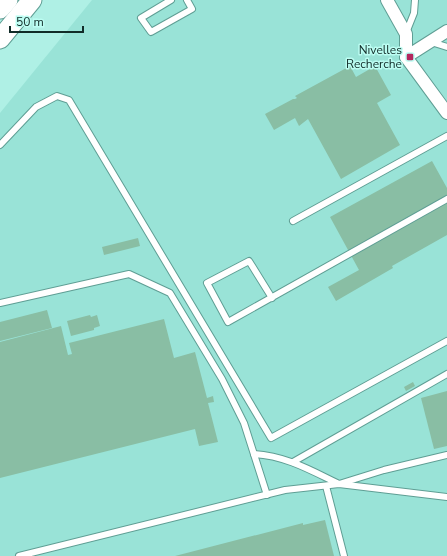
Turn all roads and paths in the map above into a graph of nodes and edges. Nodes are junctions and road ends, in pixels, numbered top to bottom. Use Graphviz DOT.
graph roads {
  1 [pos="8,0"];
  2 [pos="32,0"];
  3 [pos="171,0"];
  4 [pos="187,0"];
  5 [pos="387,0"];
  6 [pos="415,0"];
  7 [pos="0,9"];
  8 [pos="447,30"];
  9 [pos="406,34"];
  10 [pos="0,40"];
  11 [pos="429,42"];
  12 [pos="447,47"];
  13 [pos="406,57"];
  14 [pos="447,113"];
  15 [pos="447,136"];
  16 [pos="0,145"];
  17 [pos="447,199"];
  18 [pos="293,221"];
  19 [pos="272,298"];
  20 [pos="0,303"];
  21 [pos="447,341"];
  22 [pos="447,374"];
  23 [pos="254,454"];
  24 [pos="447,455"];
  25 [pos="293,462"];
  26 [pos="339,484"];
  27 [pos="326,486"];
  28 [pos="267,495"];
  29 [pos="447,497"];
  30 [pos="18,556"];
  31 [pos="344,556"];
  1 -- 7 [label="highway"];
  2 -- 10 [label="highway"];
  3 -- 4 [label="lane"];
  5 -- 9 [label="street"];
  6 -- 9 [label="lane"];
  8 -- 11 [label="street"];
  9 -- 13 [label="street"];
  11 -- 12 [label="lane"];
  11 -- 13 [label="street"];
  13 -- 14 [label="street"];
  15 -- 18 [label="lane"];
  16 -- 21 [label="lane"];
  17 -- 19 [label="lane"];
  19 -- 19 [label="lane"];
  20 -- 23 [label="lane"];
  22 -- 25 [label="lane"];
  23 -- 25 [label="lane"];
  23 -- 28 [label="lane"];
  24 -- 26 [label="lane"];
  25 -- 26 [label="lane"];
  26 -- 27 [label="lane"];
  26 -- 29 [label="lane"];
  27 -- 28 [label="lane"];
  27 -- 31 [label="lane"];
  28 -- 30 [label="lane"];
}
